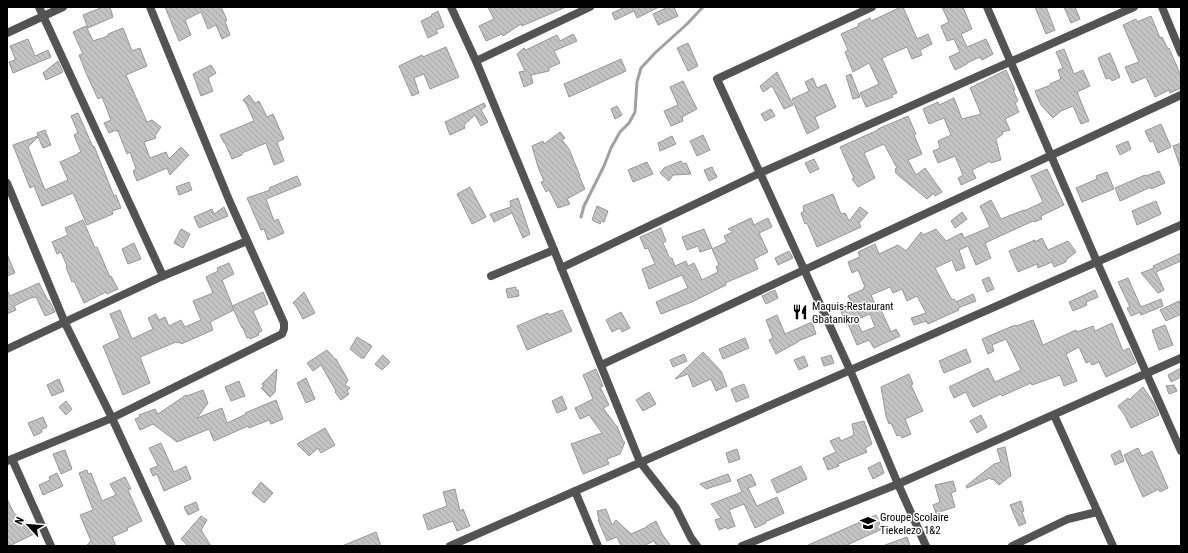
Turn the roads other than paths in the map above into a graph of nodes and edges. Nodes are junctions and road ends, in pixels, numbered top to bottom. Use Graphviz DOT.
graph roads {
  1 [pos="39,7"];
  2 [pos="64,7"];
  3 [pos="150,7"];
  4 [pos="451,7"];
  5 [pos="590,7"];
  6 [pos="872,7"];
  7 [pos="987,7"];
  8 [pos="1134,7"];
  9 [pos="1162,7"];
  10 [pos="43,17"];
  11 [pos="7,33"];
  12 [pos="1181,53"];
  13 [pos="476,61"];
  14 [pos="1011,62"];
  15 [pos="1181,95"];
  16 [pos="1050,156"];
  17 [pos="760,173"];
  18 [pos="7,183"];
  19 [pos="1181,225"];
  20 [pos="248,241"];
  21 [pos="554,250"];
  22 [pos="1097,262"];
  23 [pos="561,268"];
  24 [pos="804,270"];
  25 [pos="163,276"];
  26 [pos="491,276"];
  27 [pos="65,323"];
  28 [pos="7,349"];
  29 [pos="1181,358"];
  30 [pos="601,365"];
  31 [pos="850,370"];
  32 [pos="1147,373"];
  33 [pos="1054,415"];
  34 [pos="112,418"];
  35 [pos="1181,451"];
  36 [pos="9,460"];
  37 [pos="640,462"];
  38 [pos="898,484"];
  39 [pos="575,491"];
  40 [pos="1097,512"];
  41 [pos="51,546"];
  42 [pos="171,546"];
  43 [pos="450,546"];
  44 [pos="598,546"];
  45 [pos="697,546"];
  46 [pos="742,546"];
  47 [pos="926,546"];
  48 [pos="1012,546"];
  49 [pos="1113,546"];
  1 -- 10 [label="street"];
  2 -- 10 [label="street"];
  3 -- 20 [label="street"];
  4 -- 13 [label="street"];
  5 -- 13 [label="street"];
  6 -- 17 [label="street"];
  7 -- 14 [label="street"];
  8 -- 14 [label="street"];
  9 -- 12 [label="street"];
  10 -- 11 [label="street"];
  10 -- 25 [label="street"];
  13 -- 21 [label="street"];
  14 -- 16 [label="street"];
  14 -- 17 [label="street"];
  15 -- 16 [label="street"];
  16 -- 22 [label="street"];
  16 -- 24 [label="street"];
  17 -- 23 [label="street"];
  17 -- 24 [label="street"];
  18 -- 27 [label="street"];
  19 -- 22 [label="street"];
  20 -- 25 [label="street"];
  20 -- 34 [label="street"];
  21 -- 23 [label="street"];
  21 -- 26 [label="street"];
  22 -- 31 [label="street"];
  22 -- 32 [label="street"];
  23 -- 30 [label="street"];
  24 -- 30 [label="street"];
  24 -- 31 [label="street"];
  25 -- 27 [label="street"];
  27 -- 28 [label="street"];
  27 -- 34 [label="street"];
  29 -- 32 [label="street"];
  30 -- 37 [label="street"];
  31 -- 37 [label="street"];
  31 -- 38 [label="street"];
  32 -- 33 [label="street"];
  32 -- 35 [label="street"];
  33 -- 38 [label="street"];
  33 -- 40 [label="street"];
  34 -- 36 [label="street"];
  34 -- 42 [label="street"];
  36 -- 41 [label="street"];
  37 -- 39 [label="street"];
  37 -- 45 [label="street"];
  38 -- 46 [label="street"];
  38 -- 47 [label="street"];
  39 -- 43 [label="street"];
  39 -- 44 [label="street"];
  40 -- 48 [label="street"];
  40 -- 49 [label="street"];
}
